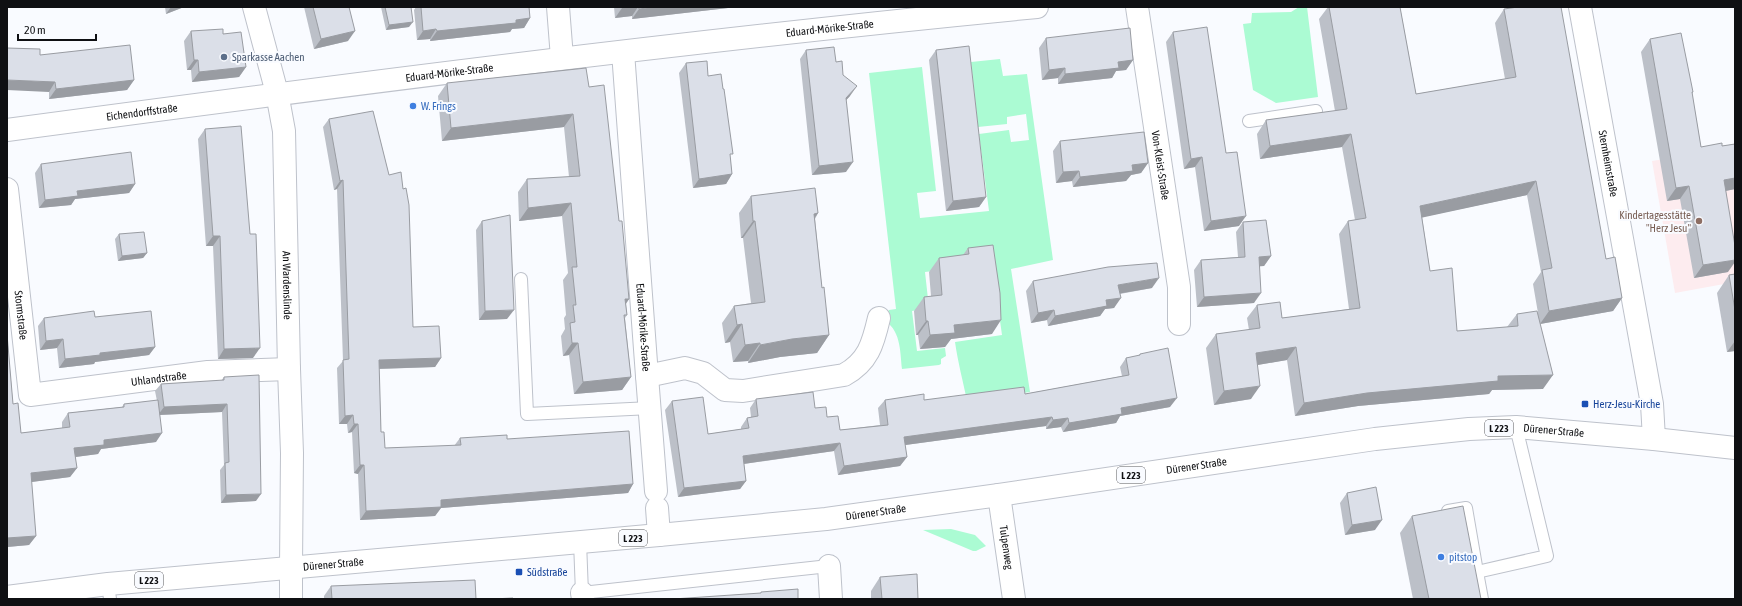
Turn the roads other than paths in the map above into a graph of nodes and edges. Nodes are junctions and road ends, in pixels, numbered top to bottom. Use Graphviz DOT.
graph roads {
  1 [pos="254,7"];
  2 [pos="558,7"];
  3 [pos="1037,7"];
  4 [pos="1137,7"];
  5 [pos="1580,7"];
  6 [pos="904,13"];
  7 [pos="623,52"];
  8 [pos="562,58"];
  9 [pos="277,93"];
  10 [pos="1316,111"];
  11 [pos="1249,121"];
  12 [pos="7,130"];
  13 [pos="7,189"];
  14 [pos="521,279"];
  15 [pos="880,318"];
  16 [pos="1179,324"];
  17 [pos="288,369"];
  18 [pos="647,376"];
  19 [pos="30,394"];
  20 [pos="651,408"];
  21 [pos="1516,427"];
  22 [pos="1654,439"];
  23 [pos="1735,448"];
  24 [pos="999,495"];
  25 [pos="1439,513"];
  26 [pos="659,536"];
  27 [pos="580,542"];
  28 [pos="829,566"];
  29 [pos="291,567"];
  30 [pos="1477,572"];
  31 [pos="109,591"];
  32 [pos="583,596"];
  33 [pos="7,597"];
  34 [pos="291,599"];
  35 [pos="831,599"];
  36 [pos="1014,599"];
  37 [pos="1482,599"];
  1 -- 9 [label="street, An Wardenslinde"];
  2 -- 8 [label="street"];
  3 -- 6 [label="street, Eduard-Mörike-Straße"];
  4 -- 16 [label="street, Von-Kleist-Straße"];
  5 -- 22 [label="street, Sternheimstraße"];
  6 -- 7 [label="street, Eduard-Mörike-Straße"];
  7 -- 8 [label="street, Eduard-Mörike-Straße"];
  7 -- 18 [label="street, Eduard-Mörike-Straße"];
  8 -- 9 [label="street, Eduard-Mörike-Straße"];
  9 -- 12 [label="street, Eichendorffstraße"];
  9 -- 17 [label="street, An Wardenslinde"];
  10 -- 11 [label="lane"];
  13 -- 19 [label="street, Stormstraße"];
  14 -- 20 [label="lane"];
  15 -- 18 [label="street, Eduard-Mörike-Straße"];
  17 -- 19 [label="street, Uhlandstraße"];
  17 -- 29 [label="street, An Wardenslinde"];
  18 -- 20 [label="street"];
  20 -- 26 [label="street"];
  21 -- 22 [label="street, Dürener Straße / L 223"];
  21 -- 24 [label="street, Dürener Straße / L 223"];
  21 -- 30 [label="lane"];
  22 -- 23 [label="street, Dürener Straße / L 223"];
  24 -- 26 [label="street, Dürener Straße / L 223"];
  24 -- 36 [label="street, Tulpenweg"];
  25 -- 30 [label="lane"];
  26 -- 27 [label="street, Dürener Straße / L 223"];
  27 -- 29 [label="street, Dürener Straße / L 223"];
  27 -- 32 [label="lane"];
  28 -- 32 [label="lane"];
  28 -- 35 [label="street"];
  29 -- 31 [label="street, Dürener Straße / L 223"];
  29 -- 34 [label="street"];
  30 -- 37 [label="lane"];
  31 -- 33 [label="street, Dürener Straße / L 223"];
}
